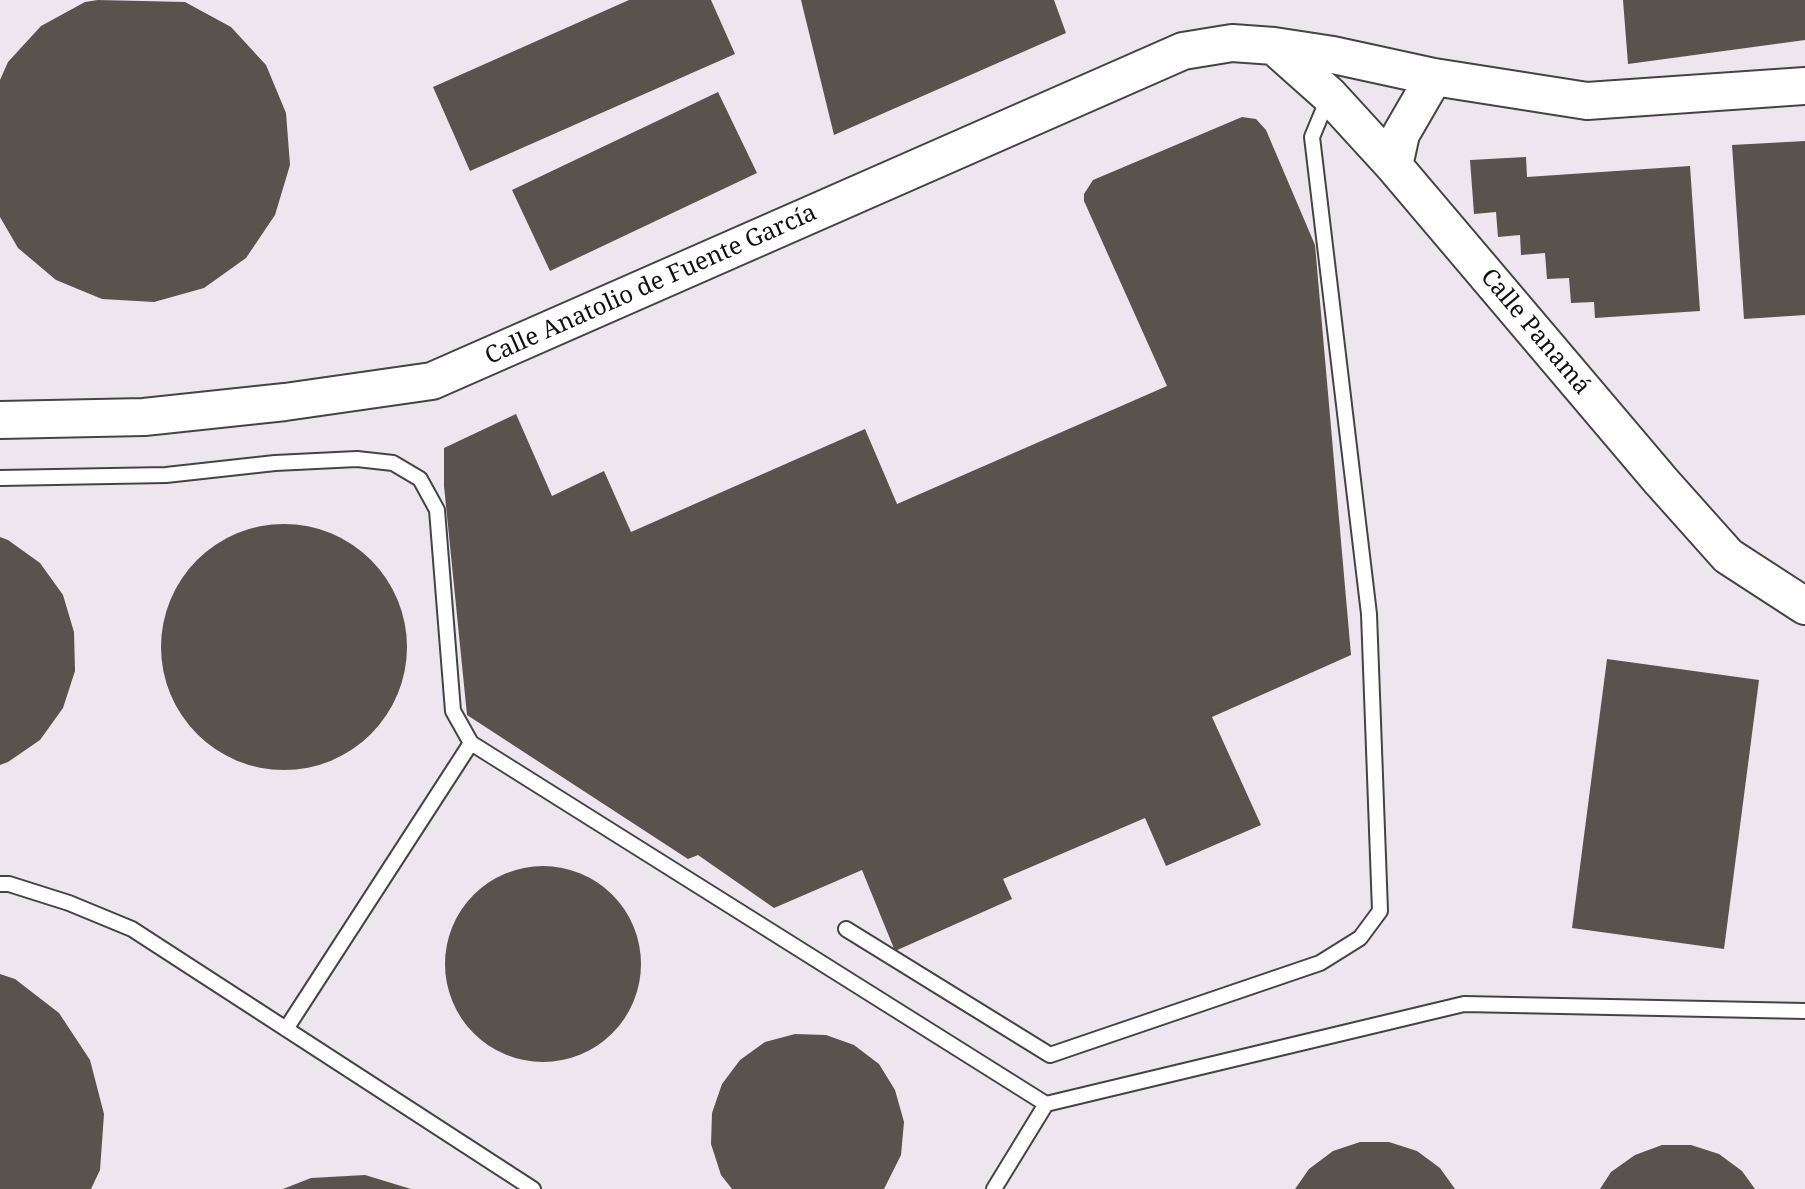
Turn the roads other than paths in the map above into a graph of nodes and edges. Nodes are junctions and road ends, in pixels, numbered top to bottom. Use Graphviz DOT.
graph roads {
  1 [pos="1274,46"];
  2 [pos="1434,77"];
  3 [pos="1805,86"];
  4 [pos="1329,95"];
  5 [pos="1394,166"];
  6 [pos="0,420"];
  7 [pos="0,478"];
  8 [pos="1805,606"];
  9 [pos="471,743"];
  10 [pos="0,884"];
  11 [pos="846,929"];
  12 [pos="1805,1011"];
  13 [pos="286,1029"];
  14 [pos="1046,1104"];
  15 [pos="533,1189"];
  16 [pos="994,1189"];
  1 -- 2 [label="street, Calle Anatolio de Fuente García"];
  1 -- 4 [label="street, Calle Panamá"];
  1 -- 6 [label="street, Calle Anatolio de Fuente García"];
  2 -- 3 [label="street, Calle Anatolio de Fuente García"];
  2 -- 5 [label="street"];
  4 -- 5 [label="street, Calle Panamá"];
  4 -- 11 [label="lane"];
  5 -- 8 [label="street, Calle Panamá"];
  7 -- 9 [label="lane"];
  9 -- 13 [label="lane"];
  9 -- 14 [label="lane"];
  10 -- 13 [label="lane"];
  12 -- 14 [label="lane"];
  13 -- 15 [label="lane"];
  14 -- 16 [label="lane"];
}
